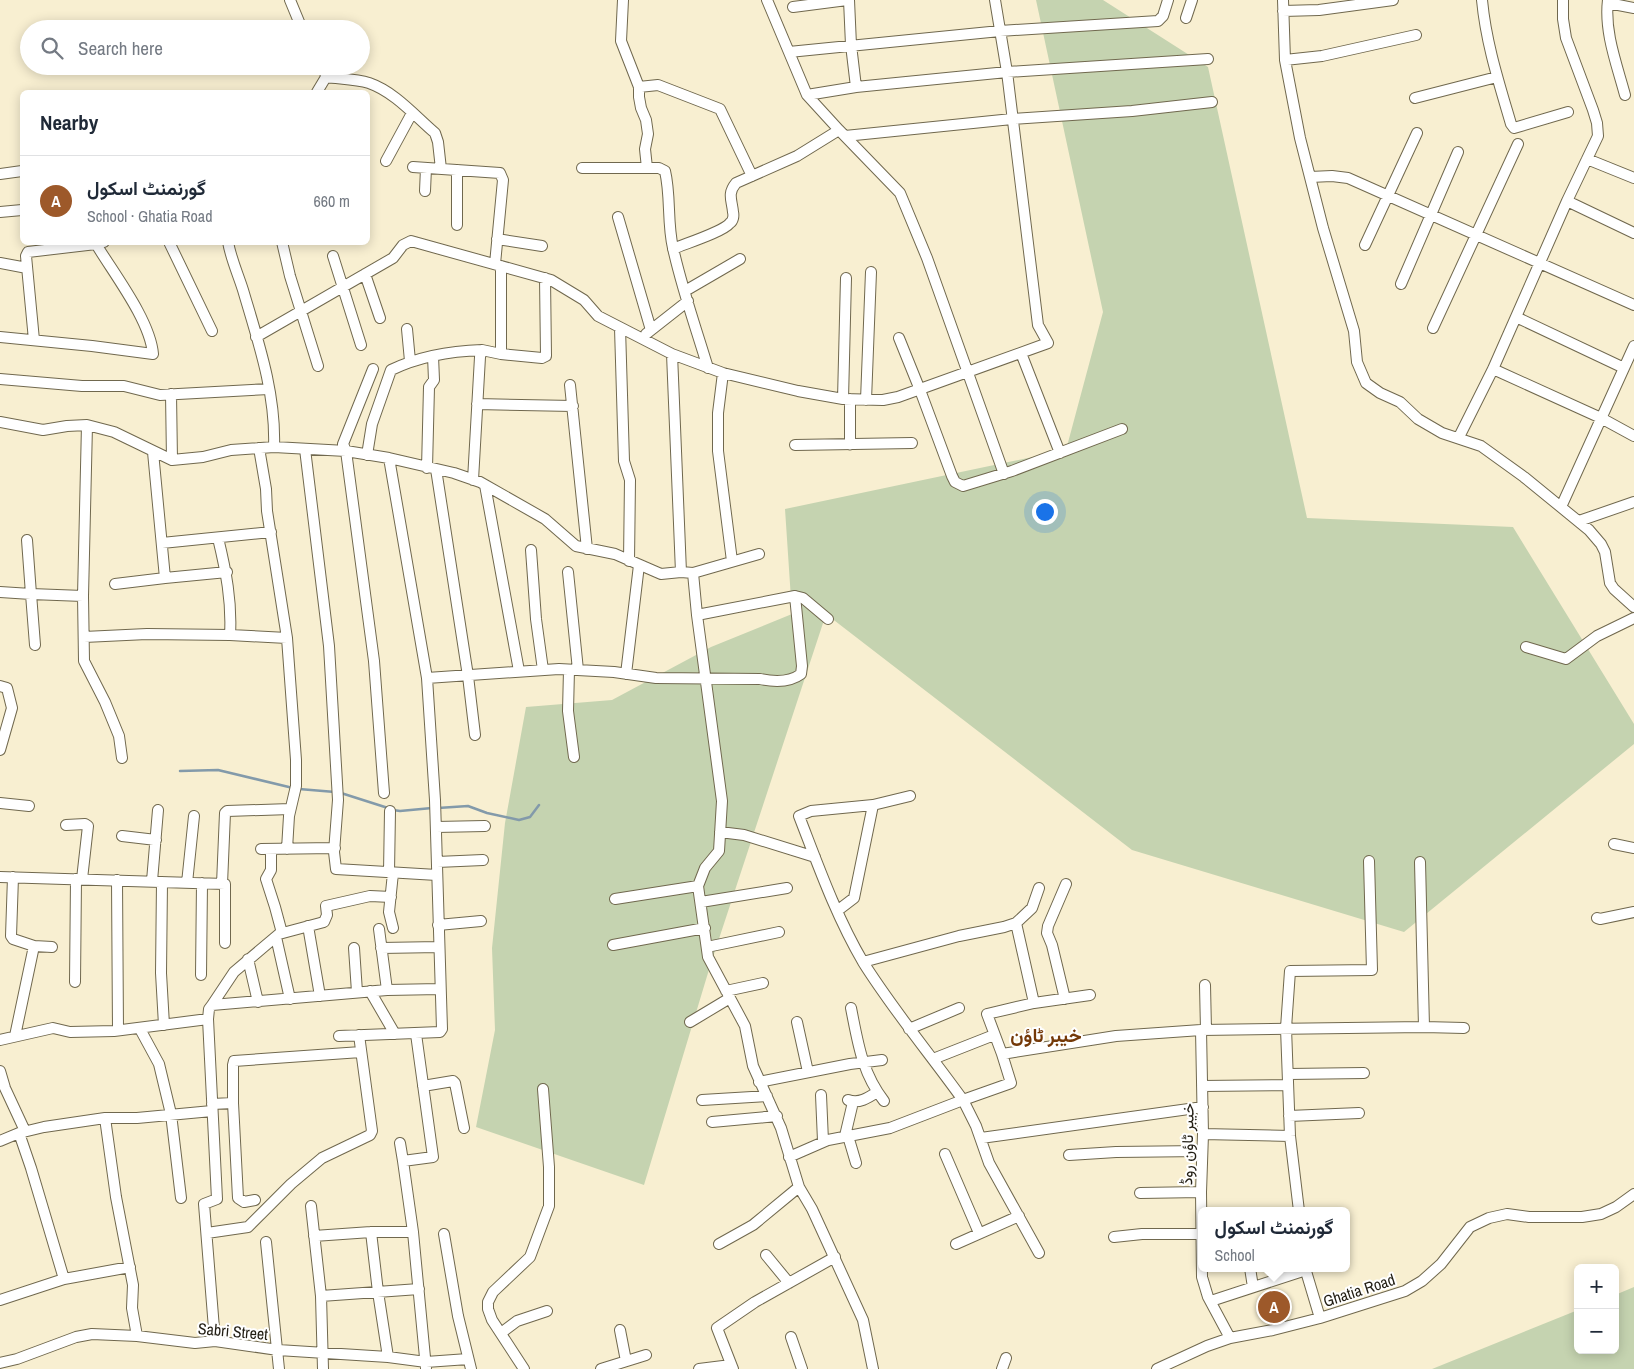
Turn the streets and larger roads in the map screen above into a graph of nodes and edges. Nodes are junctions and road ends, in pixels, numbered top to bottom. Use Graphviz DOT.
graph roads {
  1 [pos="290,0"];
  2 [pos="623,0"];
  3 [pos="767,0"];
  4 [pos="848,0"];
  5 [pos="995,0"];
  6 [pos="1168,0"];
  7 [pos="1192,0"];
  8 [pos="1283,0"];
  9 [pos="1393,0"];
  10 [pos="1482,0"];
  11 [pos="1563,0"];
  12 [pos="1608,1"];
  13 [pos="793,7"];
  14 [pos="1634,8"];
  15 [pos="1283,11"];
  16 [pos="1186,18"];
  17 [pos="298,20"];
  18 [pos="1000,30"];
  19 [pos="1416,35"];
  20 [pos="851,45"];
  21 [pos="788,52"];
  22 [pos="1208,59"];
  23 [pos="1285,60"];
  24 [pos="1007,72"];
  25 [pos="326,77"];
  26 [pos="1497,77"];
  27 [pos="639,87"];
  28 [pos="856,87"];
  29 [pos="318,90"];
  30 [pos="807,95"];
  31 [pos="1625,95"];
  32 [pos="1415,98"];
  33 [pos="1212,102"];
  34 [pos="1568,112"];
  35 [pos="412,113"];
  36 [pos="1012,119"];
  37 [pos="842,133"];
  38 [pos="1417,133"];
  39 [pos="1518,144"];
  40 [pos="1458,152"];
  41 [pos="1587,158"];
  42 [pos="386,161"];
  43 [pos="414,167"];
  44 [pos="426,168"];
  45 [pos="582,168"];
  46 [pos="647,168"];
  47 [pos="441,169"];
  48 [pos="457,170"];
  49 [pos="20,171"];
  50 [pos="0,174"];
  51 [pos="752,176"];
  52 [pos="1310,177"];
  53 [pos="1634,178"];
  54 [pos="425,191"];
  55 [pos="1388,196"];
  56 [pos="1567,201"];
  57 [pos="20,210"];
  58 [pos="0,212"];
  59 [pos="1432,215"];
  60 [pos="618,216"];
  61 [pos="457,225"];
  62 [pos="1634,233"];
  63 [pos="1476,234"];
  64 [pos="497,239"];
  65 [pos="84,245"];
  66 [pos="101,245"];
  67 [pos="170,245"];
  68 [pos="228,245"];
  69 [pos="283,245"];
  70 [pos="1365,245"];
  71 [pos="542,246"];
  72 [pos="672,249"];
  73 [pos="332,256"];
  74 [pos="740,259"];
  75 [pos="1541,262"];
  76 [pos="0,263"];
  77 [pos="498,265"];
  78 [pos="27,268"];
  79 [pos="871,272"];
  80 [pos="366,274"];
  81 [pos="545,278"];
  82 [pos="846,278"];
  83 [pos="1401,284"];
  84 [pos="342,287"];
  85 [pos="687,296"];
  86 [pos="1634,305"];
  87 [pos="301,311"];
  88 [pos="1516,317"];
  89 [pos="380,318"];
  90 [pos="620,328"];
  91 [pos="1434,328"];
  92 [pos="407,329"];
  93 [pos="651,330"];
  94 [pos="212,331"];
  95 [pos="0,337"];
  96 [pos="256,337"];
  97 [pos="641,338"];
  98 [pos="899,338"];
  99 [pos="34,340"];
  100 [pos="361,345"];
  101 [pos="1634,346"];
  102 [pos="482,350"];
  103 [pos="1021,353"];
  104 [pos="501,354"];
  105 [pos="672,354"];
  106 [pos="432,356"];
  107 [pos="410,361"];
  108 [pos="318,366"];
  109 [pos="708,368"];
  110 [pos="1624,368"];
  111 [pos="373,369"];
  112 [pos="1493,369"];
  113 [pos="967,372"];
  114 [pos="723,374"];
  115 [pos="0,379"];
  116 [pos="570,385"];
  117 [pos="269,389"];
  118 [pos="920,390"];
  119 [pos="171,394"];
  120 [pos="847,399"];
  121 [pos="866,400"];
  122 [pos="477,404"];
  123 [pos="573,406"];
  124 [pos="1601,418"];
  125 [pos="0,422"];
  126 [pos="87,425"];
  127 [pos="1122,429"];
  128 [pos="1634,436"];
  129 [pos="1459,438"];
  130 [pos="912,443"];
  131 [pos="795,444"];
  132 [pos="850,444"];
  133 [pos="274,447"];
  134 [pos="259,448"];
  135 [pos="305,449"];
  136 [pos="346,451"];
  137 [pos="153,452"];
  138 [pos="1060,453"];
  139 [pos="367,455"];
  140 [pos="389,458"];
  141 [pos="172,460"];
  142 [pos="432,468"];
  143 [pos="1004,474"];
  144 [pos="473,480"];
  145 [pos="485,485"];
  146 [pos="1634,502"];
  147 [pos="1560,507"];
  148 [pos="1579,521"];
  149 [pos="271,532"];
  150 [pos="218,538"];
  151 [pos="27,540"];
  152 [pos="162,543"];
  153 [pos="587,549"];
  154 [pos="531,550"];
  155 [pos="759,554"];
  156 [pos="732,561"];
  157 [pos="634,563"];
  158 [pos="226,572"];
  159 [pos="568,572"];
  160 [pos="682,572"];
  161 [pos="693,573"];
  162 [pos="165,578"];
  163 [pos="115,584"];
  164 [pos="0,592"];
  165 [pos="31,594"];
  166 [pos="82,596"];
  167 [pos="795,596"];
  168 [pos="1634,607"];
  169 [pos="697,615"];
  170 [pos="1634,618"];
  171 [pos="828,619"];
  172 [pos="230,635"];
  173 [pos="84,637"];
  174 [pos="287,638"];
  175 [pos="35,645"];
  176 [pos="1526,647"];
  177 [pos="543,670"];
  178 [pos="573,670"];
  179 [pos="519,672"];
  180 [pos="626,674"];
  181 [pos="468,676"];
  182 [pos="427,678"];
  183 [pos="706,678"];
  184 [pos="0,686"];
  185 [pos="475,735"];
  186 [pos="0,750"];
  187 [pos="574,757"];
  188 [pos="122,758"];
  189 [pos="384,793"];
  190 [pos="910,796"];
  191 [pos="0,803"];
  192 [pos="873,804"];
  193 [pos="28,806"];
  194 [pos="290,809"];
  195 [pos="158,810"];
  196 [pos="390,811"];
  197 [pos="194,816"];
  198 [pos="66,825"];
  199 [pos="485,826"];
  200 [pos="436,827"];
  201 [pos="720,832"];
  202 [pos="122,836"];
  203 [pos="156,840"];
  204 [pos="1614,844"];
  205 [pos="335,848"];
  206 [pos="1634,848"];
  207 [pos="287,849"];
  208 [pos="815,857"];
  209 [pos="483,860"];
  210 [pos="1369,861"];
  211 [pos="437,862"];
  212 [pos="1420,862"];
  213 [pos="391,872"];
  214 [pos="437,875"];
  215 [pos="0,876"];
  216 [pos="13,877"];
  217 [pos="79,879"];
  218 [pos="116,880"];
  219 [pos="157,882"];
  220 [pos="187,882"];
  221 [pos="202,883"];
  222 [pos="222,884"];
  223 [pos="1066,884"];
  224 [pos="698,886"];
  225 [pos="786,888"];
  226 [pos="1039,888"];
  227 [pos="391,897"];
  228 [pos="615,899"];
  229 [pos="701,902"];
  230 [pos="837,911"];
  231 [pos="1634,912"];
  232 [pos="1597,918"];
  233 [pos="481,921"];
  234 [pos="1016,923"];
  235 [pos="438,925"];
  236 [pos="308,926"];
  237 [pos="393,928"];
  238 [pos="705,928"];
  239 [pos="379,929"];
  240 [pos="779,932"];
  241 [pos="279,935"];
  242 [pos="225,943"];
  243 [pos="613,945"];
  244 [pos="34,946"];
  245 [pos="52,947"];
  246 [pos="438,947"];
  247 [pos="707,947"];
  248 [pos="354,948"];
  249 [pos="381,948"];
  250 [pos="248,960"];
  251 [pos="863,962"];
  252 [pos="201,976"];
  253 [pos="76,982"];
  254 [pos="763,983"];
  255 [pos="1205,985"];
  256 [pos="440,989"];
  257 [pos="387,990"];
  258 [pos="370,991"];
  259 [pos="357,992"];
  260 [pos="728,994"];
  261 [pos="1090,995"];
  262 [pos="320,996"];
  263 [pos="290,999"];
  264 [pos="1065,999"];
  265 [pos="258,1002"];
  266 [pos="1034,1004"];
  267 [pos="212,1005"];
  268 [pos="851,1008"];
  269 [pos="958,1008"];
  270 [pos="208,1019"];
  271 [pos="690,1022"];
  272 [pos="797,1022"];
  273 [pos="164,1025"];
  274 [pos="1424,1027"];
  275 [pos="1286,1028"];
  276 [pos="1464,1028"];
  277 [pos="140,1029"];
  278 [pos="909,1029"];
  279 [pos="118,1030"];
  280 [pos="1203,1030"];
  281 [pos="395,1034"];
  282 [pos="416,1034"];
  283 [pos="359,1035"];
  284 [pos="994,1035"];
  285 [pos="15,1036"];
  286 [pos="340,1036"];
  287 [pos="0,1040"];
  288 [pos="361,1052"];
  289 [pos="1002,1054"];
  290 [pos="933,1059"];
  291 [pos="882,1060"];
  292 [pos="863,1063"];
  293 [pos="0,1071"];
  294 [pos="808,1072"];
  295 [pos="1364,1073"];
  296 [pos="1289,1080"];
  297 [pos="759,1082"];
  298 [pos="423,1086"];
  299 [pos="1202,1086"];
  300 [pos="543,1089"];
  301 [pos="877,1092"];
  302 [pos="821,1095"];
  303 [pos="767,1096"];
  304 [pos="702,1100"];
  305 [pos="963,1100"];
  306 [pos="884,1101"];
  307 [pos="233,1103"];
  308 [pos="212,1107"];
  309 [pos="1203,1107"];
  310 [pos="1359,1113"];
  311 [pos="171,1114"];
  312 [pos="777,1116"];
  313 [pos="1289,1116"];
  314 [pos="104,1118"];
  315 [pos="712,1122"];
  316 [pos="464,1128"];
  317 [pos="22,1132"];
  318 [pos="1203,1134"];
  319 [pos="847,1136"];
  320 [pos="1290,1136"];
  321 [pos="980,1138"];
  322 [pos="0,1141"];
  323 [pos="823,1141"];
  324 [pos="400,1143"];
  325 [pos="1202,1151"];
  326 [pos="946,1154"];
  327 [pos="1069,1155"];
  328 [pos="789,1157"];
  329 [pos="403,1161"];
  330 [pos="856,1163"];
  331 [pos="799,1187"];
  332 [pos="1201,1192"];
  333 [pos="1140,1193"];
  334 [pos="1634,1194"];
  335 [pos="180,1198"];
  336 [pos="255,1200"];
  337 [pos="311,1206"];
  338 [pos="1201,1207"];
  339 [pos="1299,1207"];
  340 [pos="1019,1216"];
  341 [pos="371,1232"];
  342 [pos="413,1232"];
  343 [pos="979,1233"];
  344 [pos="207,1234"];
  345 [pos="444,1234"];
  346 [pos="1198,1234"];
  347 [pos="314,1236"];
  348 [pos="1114,1237"];
  349 [pos="266,1242"];
  350 [pos="718,1244"];
  351 [pos="956,1244"];
  352 [pos="1039,1253"];
  353 [pos="766,1255"];
  354 [pos="835,1257"];
  355 [pos="130,1267"];
  356 [pos="1202,1272"];
  357 [pos="1251,1272"];
  358 [pos="1297,1272"];
  359 [pos="1306,1272"];
  360 [pos="64,1279"];
  361 [pos="789,1283"];
  362 [pos="1253,1288"];
  363 [pos="419,1289"];
  364 [pos="378,1292"];
  365 [pos="321,1296"];
  366 [pos="0,1300"];
  367 [pos="1210,1301"];
  368 [pos="547,1311"];
  369 [pos="1320,1318"];
  370 [pos="620,1330"];
  371 [pos="501,1333"];
  372 [pos="137,1336"];
  373 [pos="791,1337"];
  374 [pos="1230,1338"];
  375 [pos="215,1341"];
  376 [pos="278,1350"];
  377 [pos="323,1354"];
  378 [pos="646,1355"];
  379 [pos="388,1357"];
  380 [pos="1006,1358"];
  381 [pos="626,1362"];
  382 [pos="0,1363"];
  383 [pos="470,1364"];
  384 [pos="426,1366"];
  385 [pos="732,1367"];
  386 [pos="278,1369"];
  387 [pos="323,1369"];
  388 [pos="524,1369"];
  389 [pos="601,1369"];
  390 [pos="699,1369"];
  391 [pos="802,1369"];
  392 [pos="873,1369"];
  393 [pos="1002,1369"];
  394 [pos="1157,1369"];
  1 -- 17 [label="street"];
  2 -- 27 [label="street"];
  3 -- 21 [label="street"];
  4 -- 13 [label="street"];
  4 -- 20 [label="street"];
  5 -- 18 [label="street"];
  6 -- 18 [label="street"];
  7 -- 16 [label="street"];
  8 -- 15 [label="street"];
  9 -- 15 [label="street"];
  10 -- 26 [label="street"];
  11 -- 41 [label="street"];
  12 -- 14 [label="street"];
  12 -- 31 [label="street"];
  15 -- 23 [label="street"];
  18 -- 20 [label="street"];
  18 -- 24 [label="street"];
  19 -- 23 [label="street"];
  20 -- 21 [label="street"];
  20 -- 28 [label="street"];
  21 -- 30 [label="street"];
  22 -- 24 [label="street"];
  23 -- 52 [label="street"];
  24 -- 28 [label="street"];
  24 -- 36 [label="street"];
  25 -- 29 [label="street"];
  25 -- 35 [label="street"];
  26 -- 32 [label="street"];
  26 -- 34 [label="street"];
  27 -- 46 [label="street"];
  27 -- 51 [label="street"];
  28 -- 30 [label="street"];
  30 -- 37 [label="street"];
  33 -- 36 [label="street"];
  35 -- 42 [label="street"];
  35 -- 47 [label="street"];
  36 -- 37 [label="street"];
  36 -- 103 [label="street"];
  37 -- 51 [label="street"];
  37 -- 113 [label="street"];
  38 -- 55 [label="street"];
  39 -- 63 [label="street"];
  40 -- 59 [label="street"];
  41 -- 53 [label="street"];
  41 -- 56 [label="street"];
  43 -- 44 [label="street"];
  44 -- 47 [label="street"];
  44 -- 54 [label="street"];
  45 -- 46 [label="street"];
  46 -- 72 [label="street"];
  47 -- 48 [label="street"];
  48 -- 61 [label="street"];
  48 -- 64 [label="street"];
  49 -- 50 [label="street"];
  51 -- 72 [label="street"];
  52 -- 55 [label="street"];
  52 -- 129 [label="street"];
  55 -- 59 [label="street"];
  55 -- 70 [label="street"];
  56 -- 62 [label="street"];
  56 -- 75 [label="street"];
  57 -- 58 [label="street"];
  59 -- 63 [label="street"];
  59 -- 83 [label="street"];
  60 -- 93 [label="street"];
  63 -- 75 [label="street"];
  63 -- 91 [label="street"];
  64 -- 71 [label="street"];
  64 -- 77 [label="street"];
  65 -- 78 [label="street"];
  66 -- 99 [label="street"];
  67 -- 94 [label="street"];
  68 -- 96 [label="street"];
  69 -- 87 [label="street"];
  72 -- 85 [label="street"];
  73 -- 84 [label="street"];
  74 -- 85 [label="street"];
  75 -- 86 [label="street"];
  75 -- 88 [label="street"];
  76 -- 78 [label="street"];
  77 -- 80 [label="street"];
  77 -- 81 [label="street"];
  77 -- 104 [label="street"];
  78 -- 99 [label="street"];
  79 -- 121 [label="street"];
  80 -- 84 [label="street"];
  80 -- 89 [label="street"];
  81 -- 90 [label="street"];
  81 -- 104 [label="street"];
  82 -- 120 [label="street"];
  84 -- 87 [label="street"];
  84 -- 100 [label="street"];
  85 -- 93 [label="street"];
  85 -- 109 [label="street"];
  87 -- 96 [label="street"];
  87 -- 108 [label="street"];
  88 -- 110 [label="street"];
  88 -- 112 [label="street"];
  90 -- 97 [label="street"];
  90 -- 157 [label="street"];
  92 -- 107 [label="street"];
  93 -- 97 [label="street"];
  95 -- 99 [label="street"];
  96 -- 117 [label="street"];
  97 -- 105 [label="street"];
  98 -- 118 [label="street"];
  101 -- 110 [label="street"];
  102 -- 104 [label="street"];
  102 -- 106 [label="street"];
  102 -- 122 [label="street"];
  103 -- 113 [label="street"];
  103 -- 138 [label="street"];
  105 -- 109 [label="street"];
  105 -- 160 [label="street"];
  106 -- 107 [label="street"];
  106 -- 142 [label="street"];
  107 -- 139 [label="street"];
  109 -- 114 [label="street"];
  110 -- 124 [label="street"];
  111 -- 136 [label="street"];
  112 -- 124 [label="street"];
  112 -- 129 [label="street"];
  113 -- 118 [label="street"];
  113 -- 143 [label="street"];
  114 -- 120 [label="street"];
  114 -- 156 [label="street"];
  115 -- 119 [label="street"];
  116 -- 123 [label="street"];
  117 -- 119 [label="street"];
  117 -- 133 [label="street"];
  118 -- 121 [label="street"];
  118 -- 143 [label="street"];
  119 -- 141 [label="street"];
  120 -- 121 [label="street"];
  120 -- 132 [label="street"];
  122 -- 123 [label="street"];
  122 -- 144 [label="street"];
  123 -- 153 [label="street"];
  124 -- 128 [label="street"];
  124 -- 147 [label="street"];
  125 -- 126 [label="street"];
  126 -- 137 [label="street"];
  126 -- 166 [label="street"];
  127 -- 138 [label="street"];
  129 -- 147 [label="street"];
  130 -- 132 [label="street"];
  131 -- 132 [label="street"];
  133 -- 134 [label="street"];
  133 -- 135 [label="street"];
  134 -- 141 [label="street"];
  134 -- 149 [label="street"];
  135 -- 136 [label="street"];
  135 -- 205 [label="street"];
  136 -- 139 [label="street"];
  136 -- 189 [label="street"];
  137 -- 141 [label="street"];
  137 -- 152 [label="street"];
  138 -- 143 [label="street"];
  139 -- 140 [label="street"];
  140 -- 142 [label="street"];
  140 -- 182 [label="street"];
  142 -- 144 [label="street"];
  142 -- 181 [label="street"];
  144 -- 145 [label="street"];
  145 -- 153 [label="street"];
  145 -- 179 [label="street"];
  146 -- 148 [label="street"];
  147 -- 148 [label="street"];
  148 -- 168 [label="street"];
  149 -- 150 [label="street"];
  149 -- 174 [label="street"];
  150 -- 152 [label="street"];
  150 -- 158 [label="street"];
  151 -- 165 [label="street"];
  152 -- 162 [label="street"];
  153 -- 157 [label="street"];
  154 -- 177 [label="street"];
  155 -- 156 [label="street"];
  156 -- 161 [label="street"];
  157 -- 160 [label="street"];
  157 -- 180 [label="street"];
  158 -- 162 [label="street"];
  158 -- 172 [label="street"];
  159 -- 178 [label="street"];
  160 -- 161 [label="street"];
  161 -- 169 [label="street"];
  162 -- 163 [label="street"];
  164 -- 165 [label="street"];
  165 -- 166 [label="street"];
  165 -- 175 [label="street"];
  166 -- 173 [label="street"];
  167 -- 169 [label="street"];
  167 -- 171 [label="street"];
  167 -- 183 [label="street"];
  169 -- 183 [label="street"];
  170 -- 176 [label="street"];
  172 -- 173 [label="street"];
  172 -- 174 [label="street"];
  173 -- 188 [label="street"];
  174 -- 194 [label="street"];
  177 -- 178 [label="street"];
  177 -- 179 [label="street"];
  178 -- 180 [label="street"];
  178 -- 187 [label="street"];
  179 -- 181 [label="street"];
  180 -- 183 [label="street"];
  181 -- 182 [label="street"];
  181 -- 185 [label="street"];
  182 -- 200 [label="street"];
  183 -- 201 [label="street"];
  184 -- 186 [label="street"];
  190 -- 192 [label="street"];
  191 -- 193 [label="street"];
  192 -- 208 [label="street"];
  192 -- 230 [label="street"];
  194 -- 207 [label="street"];
  194 -- 222 [label="street"];
  195 -- 203 [label="street"];
  196 -- 213 [label="street"];
  197 -- 220 [label="street"];
  198 -- 217 [label="street"];
  199 -- 200 [label="street"];
  200 -- 211 [label="street"];
  201 -- 208 [label="street"];
  201 -- 224 [label="street"];
  202 -- 203 [label="street"];
  203 -- 219 [label="street"];
  204 -- 206 [label="street"];
  205 -- 207 [label="street"];
  205 -- 213 [label="street"];
  207 -- 241 [label="street"];
  208 -- 230 [label="street"];
  209 -- 211 [label="street"];
  210 -- 275 [label="street"];
  211 -- 214 [label="street"];
  212 -- 274 [label="street"];
  213 -- 214 [label="street"];
  213 -- 227 [label="street"];
  214 -- 235 [label="street"];
  215 -- 216 [label="street"];
  216 -- 217 [label="street"];
  216 -- 244 [label="street"];
  217 -- 218 [label="street"];
  217 -- 253 [label="street"];
  218 -- 219 [label="street"];
  218 -- 279 [label="street"];
  219 -- 220 [label="street"];
  219 -- 273 [label="street"];
  220 -- 221 [label="street"];
  221 -- 222 [label="street"];
  221 -- 252 [label="street"];
  222 -- 242 [label="street"];
  223 -- 264 [label="street"];
  224 -- 228 [label="street"];
  224 -- 229 [label="street"];
  225 -- 229 [label="street"];
  226 -- 234 [label="street"];
  227 -- 236 [label="street"];
  227 -- 237 [label="street"];
  229 -- 238 [label="street"];
  230 -- 251 [label="street"];
  231 -- 232 [label="street"];
  233 -- 235 [label="street"];
  234 -- 251 [label="street"];
  234 -- 266 [label="street"];
  235 -- 246 [label="street"];
  236 -- 241 [label="street"];
  236 -- 262 [label="street"];
  238 -- 243 [label="street"];
  238 -- 247 [label="street"];
  239 -- 249 [label="street"];
  240 -- 247 [label="street"];
  241 -- 250 [label="street"];
  241 -- 263 [label="street"];
  244 -- 245 [label="street"];
  244 -- 285 [label="street"];
  246 -- 249 [label="street"];
  246 -- 256 [label="street"];
  247 -- 260 [label="street"];
  248 -- 259 [label="street"];
  249 -- 257 [label="street"];
  250 -- 265 [label="street"];
  250 -- 267 [label="street"];
  251 -- 278 [label="street"];
  254 -- 260 [label="street"];
  255 -- 280 [label="street, خیبر ٹاؤن روڈ"];
  256 -- 257 [label="street"];
  256 -- 282 [label="street"];
  257 -- 258 [label="street"];
  258 -- 259 [label="street"];
  258 -- 281 [label="street"];
  259 -- 262 [label="street"];
  260 -- 271 [label="street"];
  260 -- 297 [label="street"];
  261 -- 264 [label="street"];
  262 -- 263 [label="street"];
  263 -- 265 [label="street"];
  264 -- 266 [label="street"];
  265 -- 267 [label="street"];
  266 -- 284 [label="street"];
  267 -- 270 [label="street"];
  268 -- 292 [label="street"];
  269 -- 278 [label="street"];
  270 -- 273 [label="street"];
  270 -- 308 [label="street"];
  272 -- 294 [label="street"];
  273 -- 277 [label="street"];
  274 -- 275 [label="street"];
  274 -- 276 [label="street"];
  275 -- 280 [label="street"];
  275 -- 296 [label="street"];
  277 -- 279 [label="street"];
  277 -- 311 [label="street"];
  278 -- 290 [label="street"];
  279 -- 285 [label="street"];
  280 -- 289 [label="street"];
  280 -- 299 [label="street, خیبر ٹاؤن روڈ"];
  281 -- 282 [label="street"];
  281 -- 283 [label="street"];
  282 -- 298 [label="street"];
  283 -- 286 [label="street"];
  283 -- 288 [label="street"];
  284 -- 289 [label="street"];
  284 -- 290 [label="street"];
  285 -- 287 [label="street"];
  288 -- 307 [label="street"];
  288 -- 344 [label="street"];
  289 -- 305 [label="street"];
  290 -- 305 [label="street"];
  291 -- 292 [label="street"];
  292 -- 294 [label="street"];
  292 -- 301 [label="street"];
  293 -- 317 [label="street"];
  294 -- 297 [label="street"];
  295 -- 296 [label="street"];
  296 -- 299 [label="street"];
  296 -- 313 [label="street"];
  297 -- 303 [label="street"];
  298 -- 316 [label="street"];
  298 -- 329 [label="street"];
  299 -- 309 [label="street, خیبر ٹاؤن روڈ"];
  300 -- 371 [label="street"];
  301 -- 306 [label="street"];
  301 -- 319 [label="street"];
  302 -- 323 [label="street"];
  303 -- 304 [label="street"];
  303 -- 312 [label="street"];
  305 -- 319 [label="street"];
  305 -- 321 [label="street"];
  307 -- 308 [label="street"];
  307 -- 336 [label="street"];
  308 -- 311 [label="street"];
  308 -- 344 [label="street"];
  309 -- 318 [label="street, خیبر ٹاؤن روڈ"];
  309 -- 321 [label="street"];
  310 -- 313 [label="street"];
  311 -- 314 [label="street"];
  311 -- 335 [label="street"];
  312 -- 315 [label="street"];
  312 -- 328 [label="street"];
  313 -- 320 [label="street"];
  314 -- 317 [label="street"];
  314 -- 355 [label="street"];
  317 -- 322 [label="street"];
  317 -- 360 [label="street"];
  318 -- 320 [label="street"];
  318 -- 325 [label="street, خیبر ٹاؤن روڈ"];
  319 -- 323 [label="street"];
  319 -- 330 [label="street"];
  320 -- 339 [label="street"];
  321 -- 340 [label="street"];
  323 -- 328 [label="street"];
  324 -- 329 [label="street"];
  325 -- 327 [label="street"];
  325 -- 332 [label="street, خیبر ٹاؤن روڈ"];
  326 -- 343 [label="street"];
  328 -- 331 [label="street"];
  329 -- 342 [label="street"];
  331 -- 350 [label="street"];
  331 -- 354 [label="street"];
  332 -- 333 [label="street"];
  332 -- 338 [label="street, خیبر ٹاؤن روڈ"];
  334 -- 369 [label="street, Ghatia Road"];
  337 -- 347 [label="street"];
  340 -- 343 [label="street"];
  340 -- 352 [label="street"];
  341 -- 342 [label="street"];
  341 -- 347 [label="street"];
  341 -- 364 [label="street"];
  342 -- 363 [label="street"];
  343 -- 351 [label="street"];
  344 -- 375 [label="street"];
  345 -- 383 [label="street"];
  346 -- 348 [label="street"];
  347 -- 365 [label="street"];
  349 -- 376 [label="street"];
  353 -- 361 [label="street"];
  354 -- 361 [label="street"];
  354 -- 392 [label="street"];
  355 -- 360 [label="street"];
  355 -- 372 [label="street"];
  356 -- 367 [label="street, خیبر ٹاؤن روڈ"];
  357 -- 362 [label="street"];
  358 -- 362 [label="street"];
  359 -- 369 [label="street"];
  360 -- 366 [label="street"];
  361 -- 385 [label="street"];
  362 -- 367 [label="street"];
  363 -- 364 [label="street"];
  363 -- 384 [label="street"];
  364 -- 365 [label="street"];
  364 -- 379 [label="street"];
  365 -- 377 [label="street"];
  367 -- 374 [label="street, خیبر ٹاؤن روڈ"];
  368 -- 371 [label="street"];
  369 -- 374 [label="street, Ghatia Road"];
  370 -- 381 [label="street"];
  371 -- 388 [label="street"];
  372 -- 375 [label="street, Sabri Street"];
  372 -- 382 [label="street, Sabri Street"];
  373 -- 391 [label="street"];
  374 -- 394 [label="street, Ghatia Road"];
  375 -- 376 [label="street, Sabri Street"];
  376 -- 377 [label="street, Sabri Street"];
  376 -- 386 [label="street"];
  377 -- 379 [label="street, Sabri Street"];
  377 -- 387 [label="street"];
  378 -- 381 [label="street"];
  379 -- 384 [label="street, Sabri Street"];
  380 -- 393 [label="street"];
  381 -- 389 [label="street"];
  383 -- 384 [label="street, Sabri Street"];
  385 -- 390 [label="street"];
}
